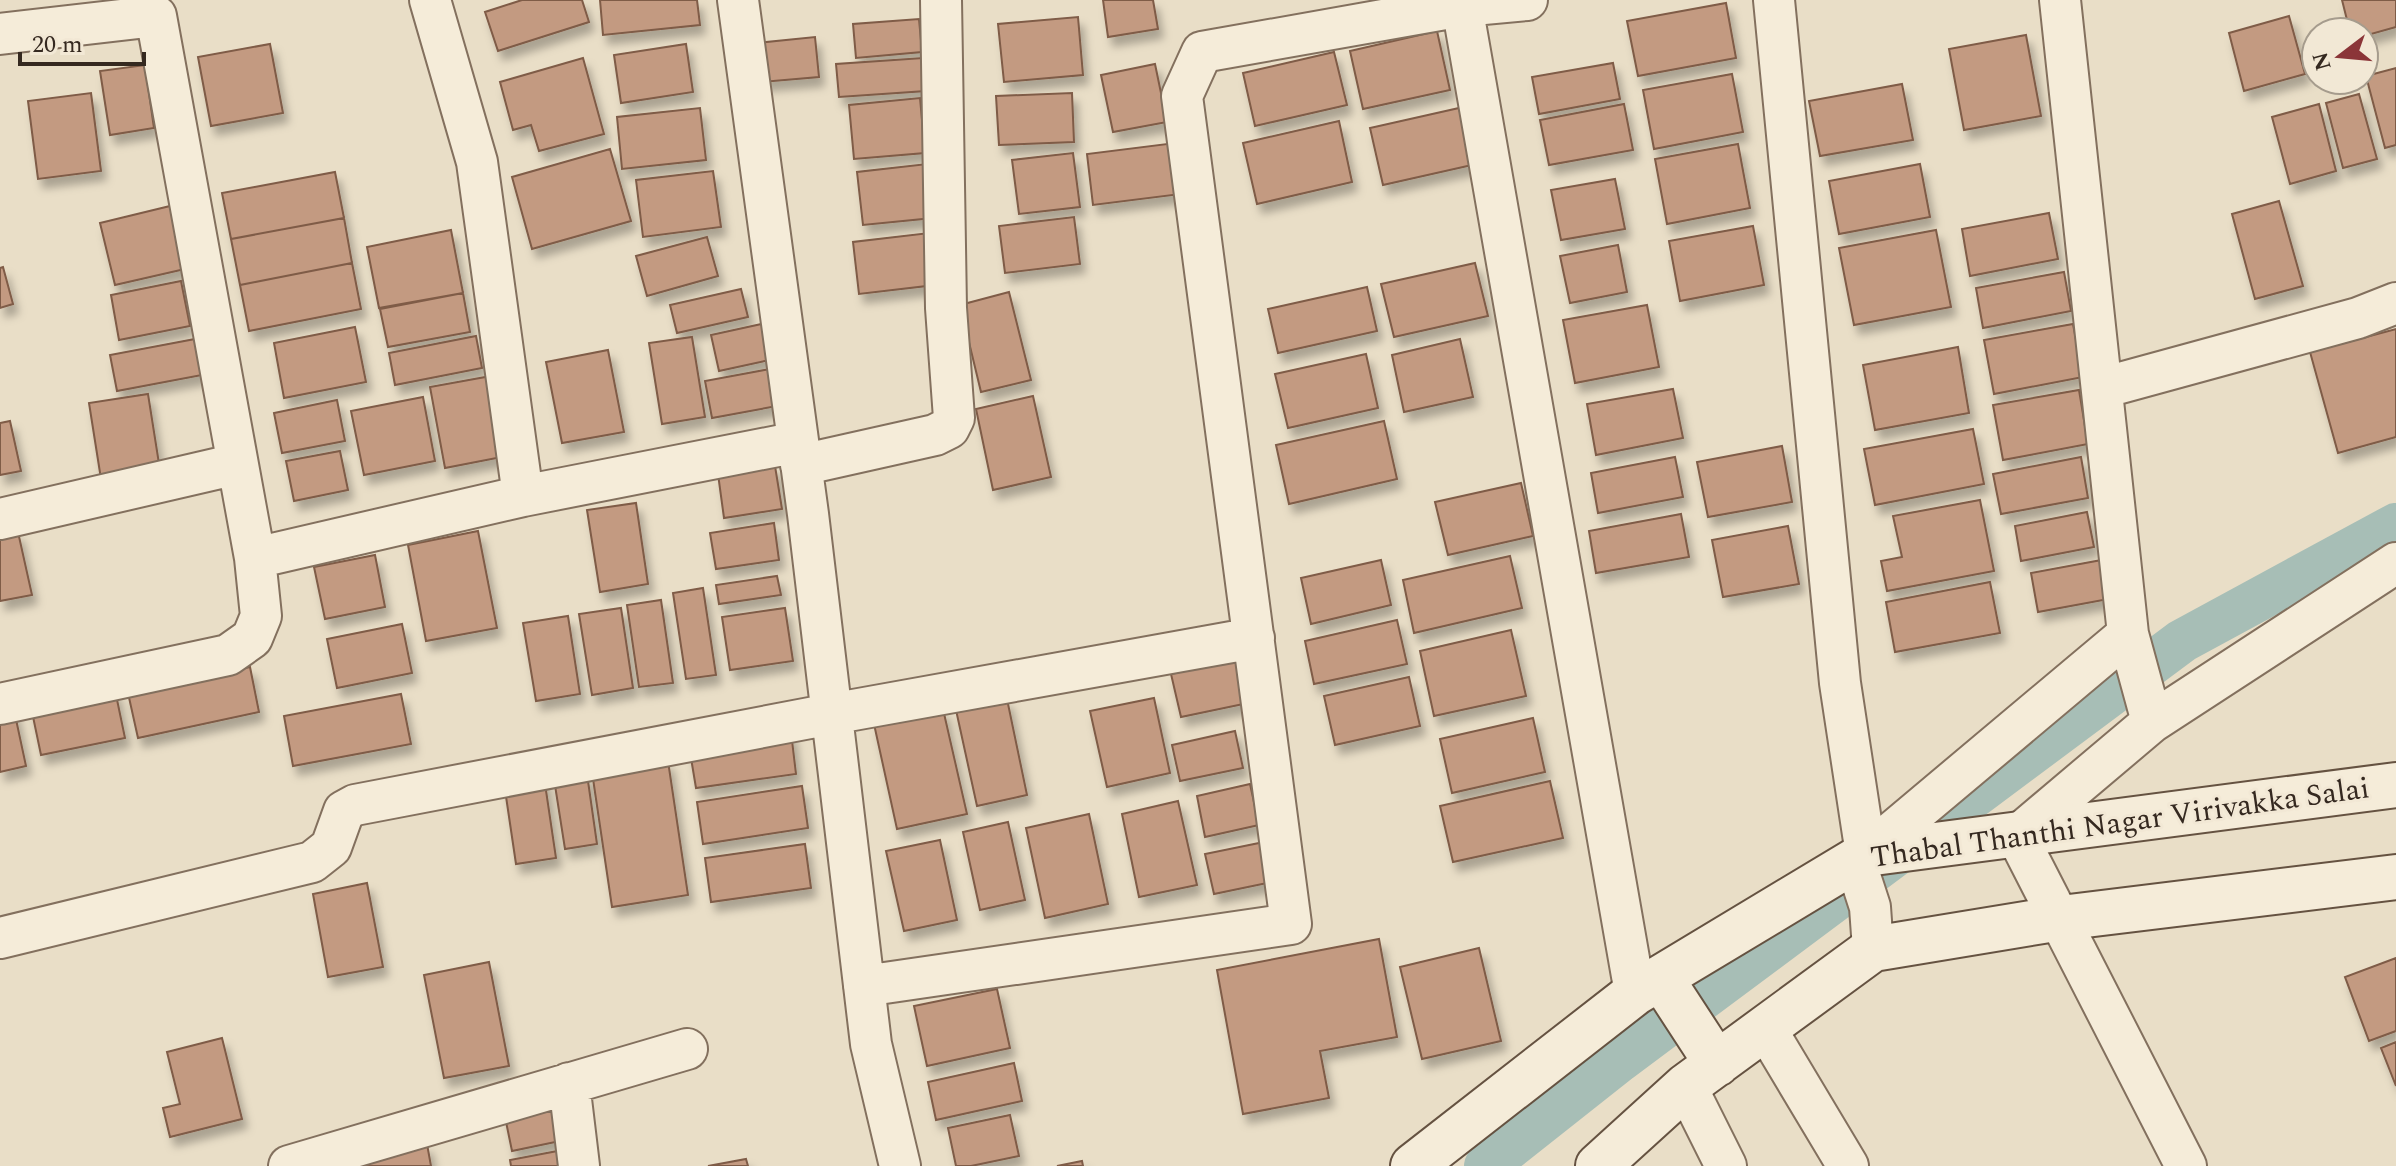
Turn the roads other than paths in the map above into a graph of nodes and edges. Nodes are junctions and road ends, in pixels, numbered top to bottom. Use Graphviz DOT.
graph roads {
  1 [pos="430,0"];
  2 [pos="738,0"];
  3 [pos="941,0"];
  4 [pos="1527,0"];
  5 [pos="1774,0"];
  6 [pos="2060,0"];
  7 [pos="1462,3"];
  8 [pos="52,14"];
  9 [pos="0,34"];
  10 [pos="2396,303"];
  11 [pos="2102,388"];
  12 [pos="799,454"];
  13 [pos="237,464"];
  14 [pos="523,496"];
  15 [pos="0,519"];
  16 [pos="255,558"];
  17 [pos="2396,563"];
  18 [pos="2128,636"];
  19 [pos="1254,638"];
  20 [pos="0,704"];
  21 [pos="831,714"];
  22 [pos="2151,721"];
  23 [pos="2396,785"];
  24 [pos="2017,836"];
  25 [pos="2396,877"];
  26 [pos="1881,880"];
  27 [pos="2061,918"];
  28 [pos="0,938"];
  29 [pos="864,986"];
  30 [pos="1648,986"];
  31 [pos="1766,1029"];
  32 [pos="687,1049"];
  33 [pos="1702,1075"];
  34 [pos="569,1083"];
  35 [pos="307,1163"];
  36 [pos="579,1166"];
  37 [pos="900,1166"];
  38 [pos="1413,1166"];
  39 [pos="1598,1166"];
  40 [pos="1726,1166"];
  41 [pos="1848,1166"];
  42 [pos="2186,1166"];
  1 -- 14 [label="street"];
  2 -- 12 [label="street"];
  3 -- 12 [label="street"];
  4 -- 7 [label="street"];
  5 -- 26 [label="street"];
  6 -- 11 [label="street"];
  7 -- 19 [label="street"];
  7 -- 30 [label="street"];
  8 -- 9 [label="street"];
  8 -- 13 [label="street"];
  10 -- 11 [label="street"];
  11 -- 18 [label="street"];
  12 -- 14 [label="street"];
  12 -- 21 [label="street"];
  13 -- 15 [label="street"];
  13 -- 16 [label="street"];
  14 -- 16 [label="street"];
  16 -- 20 [label="street"];
  17 -- 22 [label="street"];
  18 -- 22 [label="street"];
  18 -- 26 [label="street"];
  19 -- 21 [label="street"];
  19 -- 29 [label="street"];
  21 -- 28 [label="street"];
  21 -- 29 [label="street"];
  22 -- 24 [label="street"];
  23 -- 24 [label="main road, Thabal Thanthi Nagar Virivakka Salai"];
  24 -- 26 [label="main road, Thabal Thanthi Nagar Virivakka Salai"];
  24 -- 27 [label="street"];
  25 -- 27 [label="main road, Thabal Thanthi Nagar Virivakka Salai"];
  26 -- 27 [label="main road, Thabal Thanthi Nagar Virivakka Salai"];
  26 -- 30 [label="main road, Thabal Thanthi Nagar Virivakka Salai"];
  26 -- 31 [label="main road, Thabal Thanthi Nagar Virivakka Salai"];
  27 -- 42 [label="street"];
  29 -- 37 [label="street"];
  30 -- 33 [label="main road"];
  30 -- 38 [label="main road, Thabal Thanthi Nagar Virivakka Salai"];
  31 -- 33 [label="main road, Thabal Thanthi Nagar Virivakka Salai"];
  31 -- 41 [label="street"];
  32 -- 34 [label="street"];
  33 -- 39 [label="main road, Thabal Thanthi Nagar Virivakka Salai"];
  33 -- 40 [label="street"];
  34 -- 35 [label="street"];
  34 -- 36 [label="street"];
}
